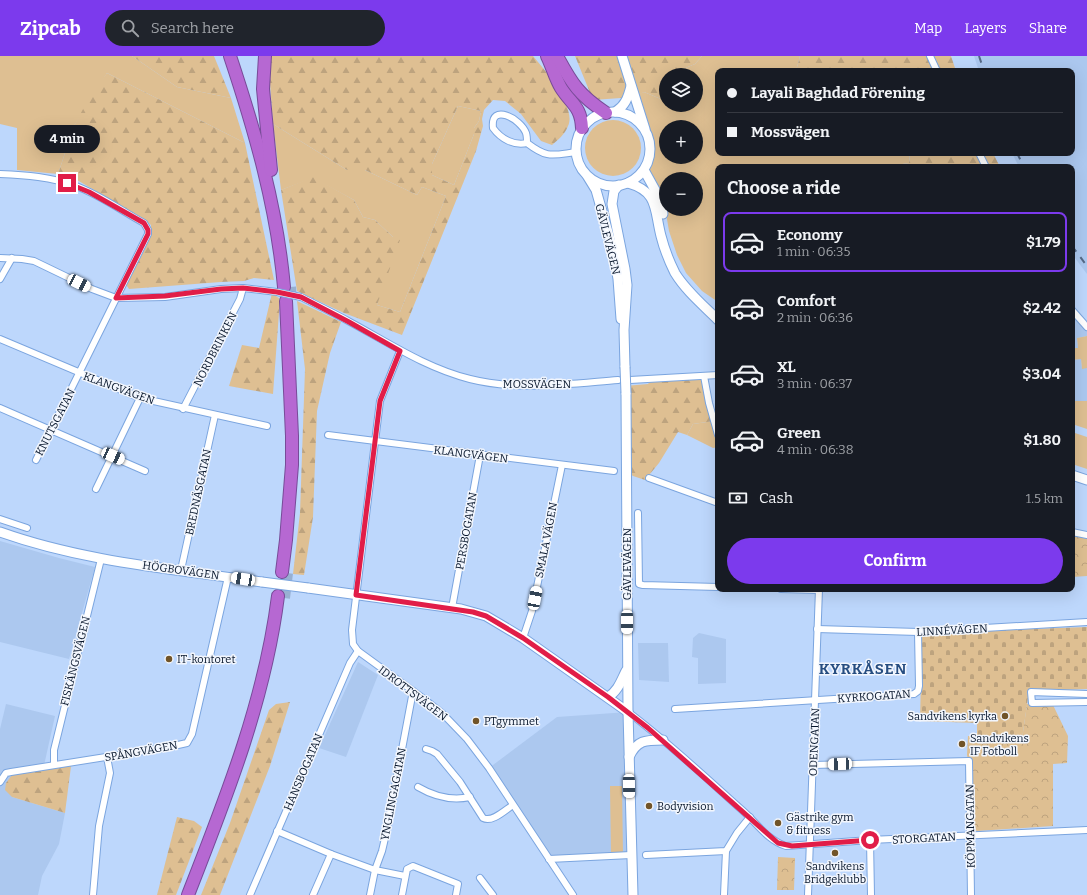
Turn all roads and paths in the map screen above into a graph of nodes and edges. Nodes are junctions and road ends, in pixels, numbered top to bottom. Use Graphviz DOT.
graph roads {
  1 [pos="230,56"];
  2 [pos="237,56"];
  3 [pos="265,56"];
  4 [pos="547,56"];
  5 [pos="557,56"];
  6 [pos="622,56"];
  7 [pos="930,56"];
  8 [pos="936,68"];
  9 [pos="631,86"];
  10 [pos="610,112"];
  11 [pos="582,128"];
  12 [pos="648,137"];
  13 [pos="527,143"];
  14 [pos="577,152"];
  15 [pos="271,167"];
  16 [pos="644,170"];
  17 [pos="0,174"];
  18 [pos="588,175"];
  19 [pos="624,184"];
  20 [pos="662,226"];
  21 [pos="0,258"];
  22 [pos="12,258"];
  23 [pos="0,279"];
  24 [pos="243,288"];
  25 [pos="284,288"];
  26 [pos="116,298"];
  27 [pos="293,300"];
  28 [pos="715,309"];
  29 [pos="1075,313"];
  30 [pos="715,317"];
  31 [pos="1087,327"];
  32 [pos="624,330"];
  33 [pos="0,340"];
  34 [pos="400,351"];
  35 [pos="80,373"];
  36 [pos="715,375"];
  37 [pos="704,376"];
  38 [pos="618,380"];
  39 [pos="630,380"];
  40 [pos="140,398"];
  41 [pos="0,408"];
  42 [pos="183,409"];
  43 [pos="215,415"];
  44 [pos="715,424"];
  45 [pos="267,426"];
  46 [pos="52,430"];
  47 [pos="328,435"];
  48 [pos="374,442"];
  49 [pos="480,455"];
  50 [pos="113,456"];
  51 [pos="36,460"];
  52 [pos="562,465"];
  53 [pos="145,471"];
  54 [pos="614,471"];
  55 [pos="1075,476"];
  56 [pos="649,478"];
  57 [pos="1087,480"];
  58 [pos="96,489"];
  59 [pos="715,502"];
  60 [pos="638,513"];
  61 [pos="0,519"];
  62 [pos="27,528"];
  63 [pos="0,532"];
  64 [pos="1075,533"];
  65 [pos="1087,535"];
  66 [pos="101,559"];
  67 [pos="181,570"];
  68 [pos="284,572"];
  69 [pos="228,577"];
  70 [pos="715,587"];
  71 [pos="819,592"];
  72 [pos="356,595"];
  73 [pos="452,608"];
  74 [pos="1087,622"];
  75 [pos="817,629"];
  76 [pos="918,632"];
  77 [pos="523,638"];
  78 [pos="358,651"];
  79 [pos="628,667"];
  80 [pos="413,691"];
  81 [pos="1066,693"];
  82 [pos="1087,694"];
  83 [pos="608,697"];
  84 [pos="815,700"];
  85 [pos="1087,702"];
  86 [pos="1066,703"];
  87 [pos="675,709"];
  88 [pos="628,712"];
  89 [pos="663,740"];
  90 [pos="426,749"];
  91 [pos="107,757"];
  92 [pos="629,759"];
  93 [pos="54,764"];
  94 [pos="813,764"];
  95 [pos="0,782"];
  96 [pos="418,787"];
  97 [pos="470,797"];
  98 [pos="513,805"];
  99 [pos="750,817"];
  100 [pos="1087,830"];
  101 [pos="278,831"];
  102 [pos="970,836"];
  103 [pos="870,840"];
  104 [pos="810,845"];
  105 [pos="726,851"];
  106 [pos="330,854"];
  107 [pos="631,855"];
  108 [pos="646,855"];
  109 [pos="549,859"];
  110 [pos="375,870"];
  111 [pos="405,876"];
  112 [pos="480,878"];
  113 [pos="93,895"];
  114 [pos="188,895"];
  115 [pos="195,895"];
  116 [pos="250,895"];
  117 [pos="313,895"];
  118 [pos="370,895"];
  119 [pos="402,895"];
  120 [pos="456,895"];
  121 [pos="493,895"];
  122 [pos="573,895"];
  123 [pos="633,895"];
  124 [pos="724,895"];
  125 [pos="808,895"];
  126 [pos="871,895"];
  127 [pos="971,895"];
  1 -- 25 [label="highway"];
  2 -- 15 [label="highway"];
  3 -- 15 [label="highway"];
  4 -- 11 [label="highway"];
  5 -- 10 [label="highway"];
  6 -- 9 [label="main road"];
  7 -- 8 [label="street"];
  9 -- 10 [label="main road"];
  9 -- 12 [label="main road"];
  10 -- 11 [label="main road"];
  10 -- 12 [label="main road"];
  11 -- 14 [label="main road"];
  12 -- 16 [label="main road"];
  13 -- 13 [label="street"];
  13 -- 14 [label="street"];
  14 -- 18 [label="main road"];
  15 -- 25 [label="highway"];
  16 -- 19 [label="main road"];
  16 -- 20 [label="main road"];
  17 -- 26 [label="street"];
  18 -- 19 [label="main road"];
  18 -- 32 [label="main road, GÄVLEVÄGEN"];
  19 -- 20 [label="main road"];
  19 -- 32 [label="main road, GÄVLEVÄGEN"];
  20 -- 28 [label="main road"];
  20 -- 30 [label="main road"];
  21 -- 22 [label="street"];
  22 -- 23 [label="street"];
  22 -- 26 [label="street"];
  24 -- 25 [label="street, MOSSVÄGEN"];
  24 -- 26 [label="street, MOSSVÄGEN"];
  24 -- 42 [label="street, NORDBRINKEN"];
  25 -- 27 [label="street, MOSSVÄGEN, bridge"];
  26 -- 35 [label="street, KNUTSGATAN"];
  27 -- 34 [label="street, MOSSVÄGEN"];
  27 -- 68 [label="highway"];
  29 -- 31 [label="street"];
  32 -- 79 [label="main road, GÄVLEVÄGEN, bridge"];
  33 -- 35 [label="street, KLANGVÄGEN"];
  34 -- 38 [label="street, MOSSVÄGEN"];
  34 -- 48 [label="street"];
  35 -- 40 [label="street, KLANGVÄGEN"];
  35 -- 46 [label="street, KNUTSGATAN"];
  36 -- 37 [label="street"];
  37 -- 39 [label="street"];
  37 -- 44 [label="street"];
  40 -- 42 [label="street, KLANGVÄGEN"];
  40 -- 50 [label="street"];
  41 -- 46 [label="street"];
  42 -- 43 [label="street, KLANGVÄGEN"];
  43 -- 45 [label="street, KLANGVÄGEN"];
  43 -- 67 [label="street, BREDNÄSGATAN"];
  46 -- 50 [label="street"];
  46 -- 51 [label="street, KNUTSGATAN"];
  47 -- 48 [label="street, KLANGVÄGEN"];
  48 -- 49 [label="street, KLANGVÄGEN"];
  48 -- 72 [label="street"];
  49 -- 52 [label="street, KLANGVÄGEN"];
  49 -- 73 [label="street, PERSBOGATAN"];
  50 -- 53 [label="street"];
  50 -- 58 [label="street"];
  52 -- 54 [label="street, KLANGVÄGEN"];
  52 -- 77 [label="street, SMALA VÄGEN"];
  55 -- 57 [label="main road"];
  56 -- 59 [label="street"];
  60 -- 70 [label="street"];
  61 -- 62 [label="street"];
  63 -- 66 [label="main road, HÖGBOVÄGEN"];
  64 -- 65 [label="street"];
  66 -- 67 [label="main road, HÖGBOVÄGEN"];
  66 -- 93 [label="street, FISKÄNGSVÄGEN"];
  67 -- 69 [label="main road, HÖGBOVÄGEN"];
  69 -- 72 [label="main road, HÖGBOVÄGEN, bridge"];
  69 -- 91 [label="street, SPÅNGVÄGEN"];
  71 -- 75 [label="street, ODENGATAN"];
  72 -- 73 [label="main road, HÖGBOVÄGEN"];
  72 -- 78 [label="street"];
  73 -- 77 [label="main road, HÖGBOVÄGEN"];
  74 -- 76 [label="street, LINNÉVÄGEN"];
  75 -- 76 [label="street, LINNÉVÄGEN"];
  75 -- 84 [label="street, ODENGATAN"];
  76 -- 84 [label="street, KYRKOGATAN"];
  77 -- 83 [label="main road, HÖGBOVÄGEN"];
  78 -- 80 [label="street, IDROTTSVÄGEN"];
  78 -- 101 [label="street, HANSBOGATAN"];
  79 -- 83 [label="main road"];
  79 -- 88 [label="main road, GÄVLEVÄGEN"];
  80 -- 98 [label="street, IDROTTSVÄGEN"];
  80 -- 110 [label="street, YNGLINGAGATAN"];
  81 -- 82 [label="street"];
  81 -- 86 [label="street"];
  81 -- 86 [label="street"];
  83 -- 88 [label="main road, HÖGBOVÄGEN"];
  84 -- 87 [label="street, KYRKOGATAN"];
  84 -- 94 [label="street, ODENGATAN"];
  85 -- 86 [label="street"];
  88 -- 89 [label="street, HÖGBOVÄGEN"];
  88 -- 92 [label="main road, GÄVLEVÄGEN"];
  89 -- 92 [label="main road"];
  89 -- 99 [label="street, HÖGBOVÄGEN"];
  90 -- 97 [label="street"];
  91 -- 93 [label="street, SPÅNGVÄGEN"];
  91 -- 113 [label="street"];
  92 -- 107 [label="main road, GÄVLEVÄGEN"];
  93 -- 95 [label="street, SPÅNGVÄGEN"];
  94 -- 102 [label="street, KÖPMANGATAN"];
  94 -- 104 [label="street, ODENGATAN"];
  96 -- 97 [label="street"];
  97 -- 98 [label="street"];
  98 -- 109 [label="street, IDROTTSVÄGEN"];
  99 -- 104 [label="street, STORGATAN"];
  99 -- 105 [label="street"];
  100 -- 102 [label="street, STORGATAN"];
  101 -- 106 [label="street"];
  101 -- 116 [label="street, HANSBOGATAN"];
  102 -- 103 [label="street, STORGATAN"];
  102 -- 127 [label="street, KÖPMANGATAN"];
  103 -- 104 [label="street, STORGATAN"];
  103 -- 126 [label="street"];
  104 -- 125 [label="street, ODENGATAN"];
  105 -- 108 [label="street"];
  105 -- 124 [label="street"];
  106 -- 110 [label="street"];
  106 -- 117 [label="street"];
  107 -- 109 [label="street"];
  107 -- 123 [label="main road, GÄVLEVÄGEN"];
  109 -- 122 [label="street, IDROTTSVÄGEN"];
  110 -- 111 [label="street"];
  110 -- 118 [label="street, YNGLINGAGATAN"];
  111 -- 119 [label="street"];
  111 -- 120 [label="street"];
  112 -- 121 [label="street"];
  114 -- 115 [label="highway"];
}
